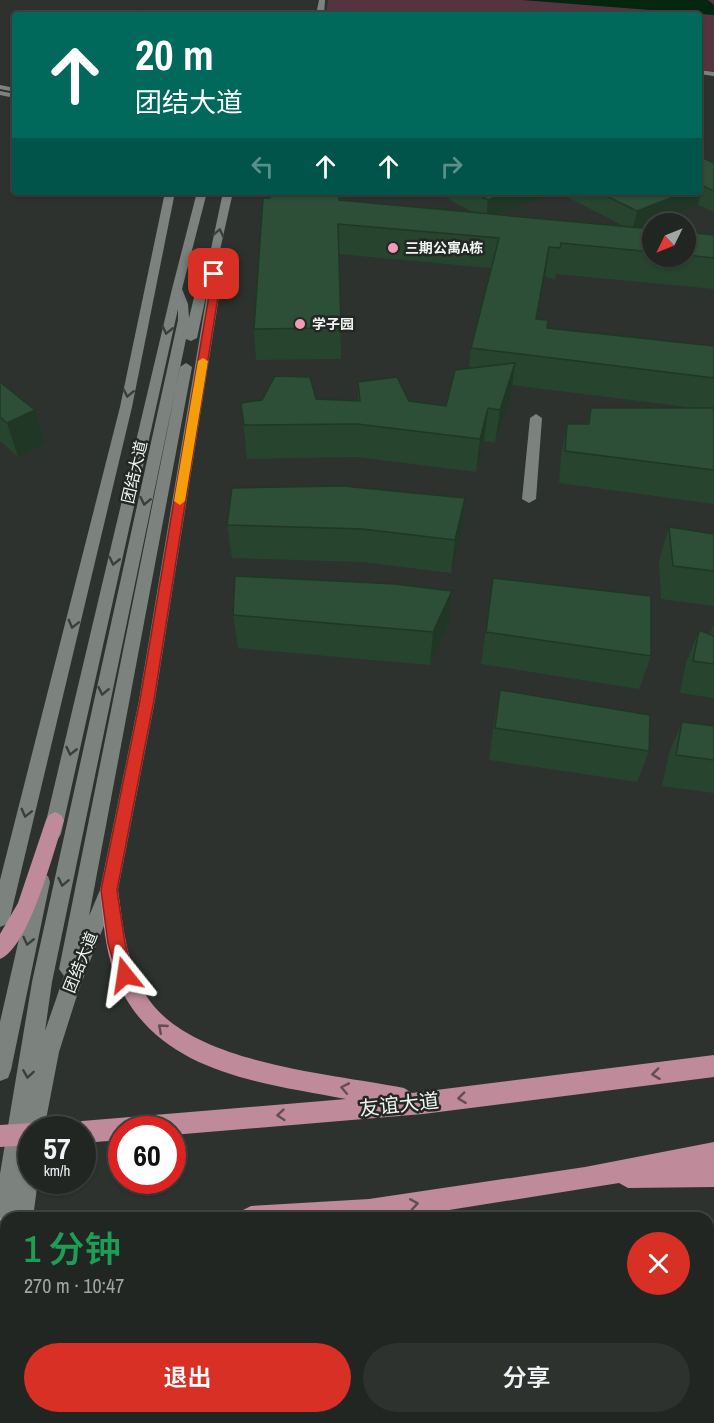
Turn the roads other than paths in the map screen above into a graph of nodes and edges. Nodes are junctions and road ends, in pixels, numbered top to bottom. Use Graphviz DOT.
graph roads {
  1 [pos="169,195"];
  2 [pos="201,195"];
  3 [pos="227,195"];
  4 [pos="213,259"];
  5 [pos="177,289"];
  6 [pos="536,418"];
  7 [pos="529,499"];
  8 [pos="55,820"];
  9 [pos="109,890"];
  10 [pos="0,918"];
  11 [pos="0,950"];
  12 [pos="714,1066"];
  13 [pos="0,1070"];
  14 [pos="423,1103"];
  15 [pos="36,1116"];
  16 [pos="46,1116"];
  17 [pos="96,1131"];
  18 [pos="18,1135"];
  19 [pos="0,1136"];
  20 [pos="714,1153"];
  21 [pos="714,1176"];
  22 [pos="585,1178"];
  23 [pos="24,1194"];
  24 [pos="35,1194"];
  25 [pos="5,1212"];
  26 [pos="22,1212"];
  27 [pos="32,1212"];
  28 [pos="376,1212"];
  1 -- 10 [label="main road, one-way"];
  2 -- 5 [label="main road, 团结大道"];
  4 -- 3 [label="main road, 团结大道, one-way"];
  4 -- 9 [label="main road, 团结大道"];
  4 -- 16 [label="main road"];
  5 -- 8 [label="main road, 团结大道, one-way"];
  5 -- 25 [label="main road, one-way"];
  6 -- 7 [label="main road"];
  8 -- 11 [label="main road"];
  8 -- 13 [label="main road, 团结大道, one-way"];
  14 -- 9 [label="main road, one-way"];
  9 -- 15 [label="main road, 团结大道"];
  12 -- 14 [label="main road, 友谊大道, one-way"];
  14 -- 17 [label="main road, 友谊大道, one-way"];
  18 -- 19 [label="main road"];
  20 -- 22 [label="main road"];
  21 -- 22 [label="main road"];
  28 -- 22 [label="main road, one-way"];
  23 -- 26 [label="main road"];
  24 -- 27 [label="main road"];
}
